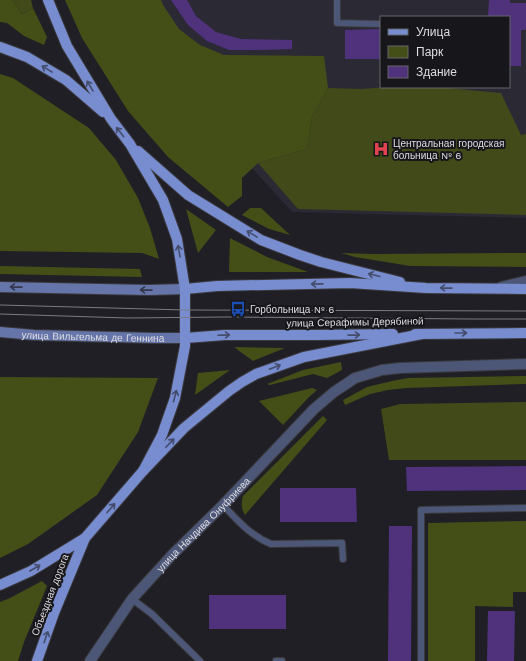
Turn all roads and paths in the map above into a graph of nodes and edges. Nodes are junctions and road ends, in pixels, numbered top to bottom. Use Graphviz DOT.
graph roads {
  1 [pos="48,0"];
  2 [pos="337,0"];
  3 [pos="380,24"];
  4 [pos="0,47"];
  5 [pos="110,119"];
  6 [pos="130,144"];
  7 [pos="526,281"];
  8 [pos="0,287"];
  9 [pos="426,288"];
  10 [pos="526,288"];
  11 [pos="185,289"];
  12 [pos="494,289"];
  13 [pos="0,332"];
  14 [pos="526,333"];
  15 [pos="422,334"];
  16 [pos="185,338"];
  17 [pos="526,364"];
  18 [pos="144,471"];
  19 [pos="223,505"];
  20 [pos="526,508"];
  21 [pos="85,538"];
  22 [pos="343,559"];
  23 [pos="0,584"];
  24 [pos="132,599"];
  25 [pos="37,661"];
  26 [pos="90,661"];
  27 [pos="200,661"];
  28 [pos="276,661"];
  29 [pos="282,661"];
  30 [pos="421,661"];
  5 -- 1 [label="main road, one-way"];
  2 -- 3 [label="lane"];
  5 -- 4 [label="main road, one-way"];
  6 -- 5 [label="main road, one-way"];
  9 -- 6 [label="main road, one-way"];
  11 -- 6 [label="main road, one-way"];
  7 -- 12 [label="street"];
  11 -- 8 [label="main road, one-way"];
  9 -- 11 [label="main road, one-way"];
  12 -- 9 [label="main road, one-way"];
  10 -- 12 [label="main road"];
  11 -- 16 [label="main road"];
  13 -- 16 [label="main road, улица Вильгельма де Геннина"];
  15 -- 14 [label="main road, улица Серафимы Дерябиной, one-way"];
  16 -- 15 [label="main road, улица Серафимы Дерябиной, one-way"];
  18 -- 15 [label="main road, one-way"];
  18 -- 16 [label="main road, one-way"];
  17 -- 19 [label="street, улица Начдива Онуфриева"];
  21 -- 18 [label="main road, one-way"];
  19 -- 22 [label="lane"];
  19 -- 24 [label="street, улица Начдива Онуфриева"];
  20 -- 30 [label="lane"];
  23 -- 21 [label="main road, one-way"];
  25 -- 21 [label="main road, Объездная дорога, one-way"];
  24 -- 26 [label="street, улица Начдива Онуфриева"];
  24 -- 27 [label="lane"];
  28 -- 29 [label="lane"];
}
